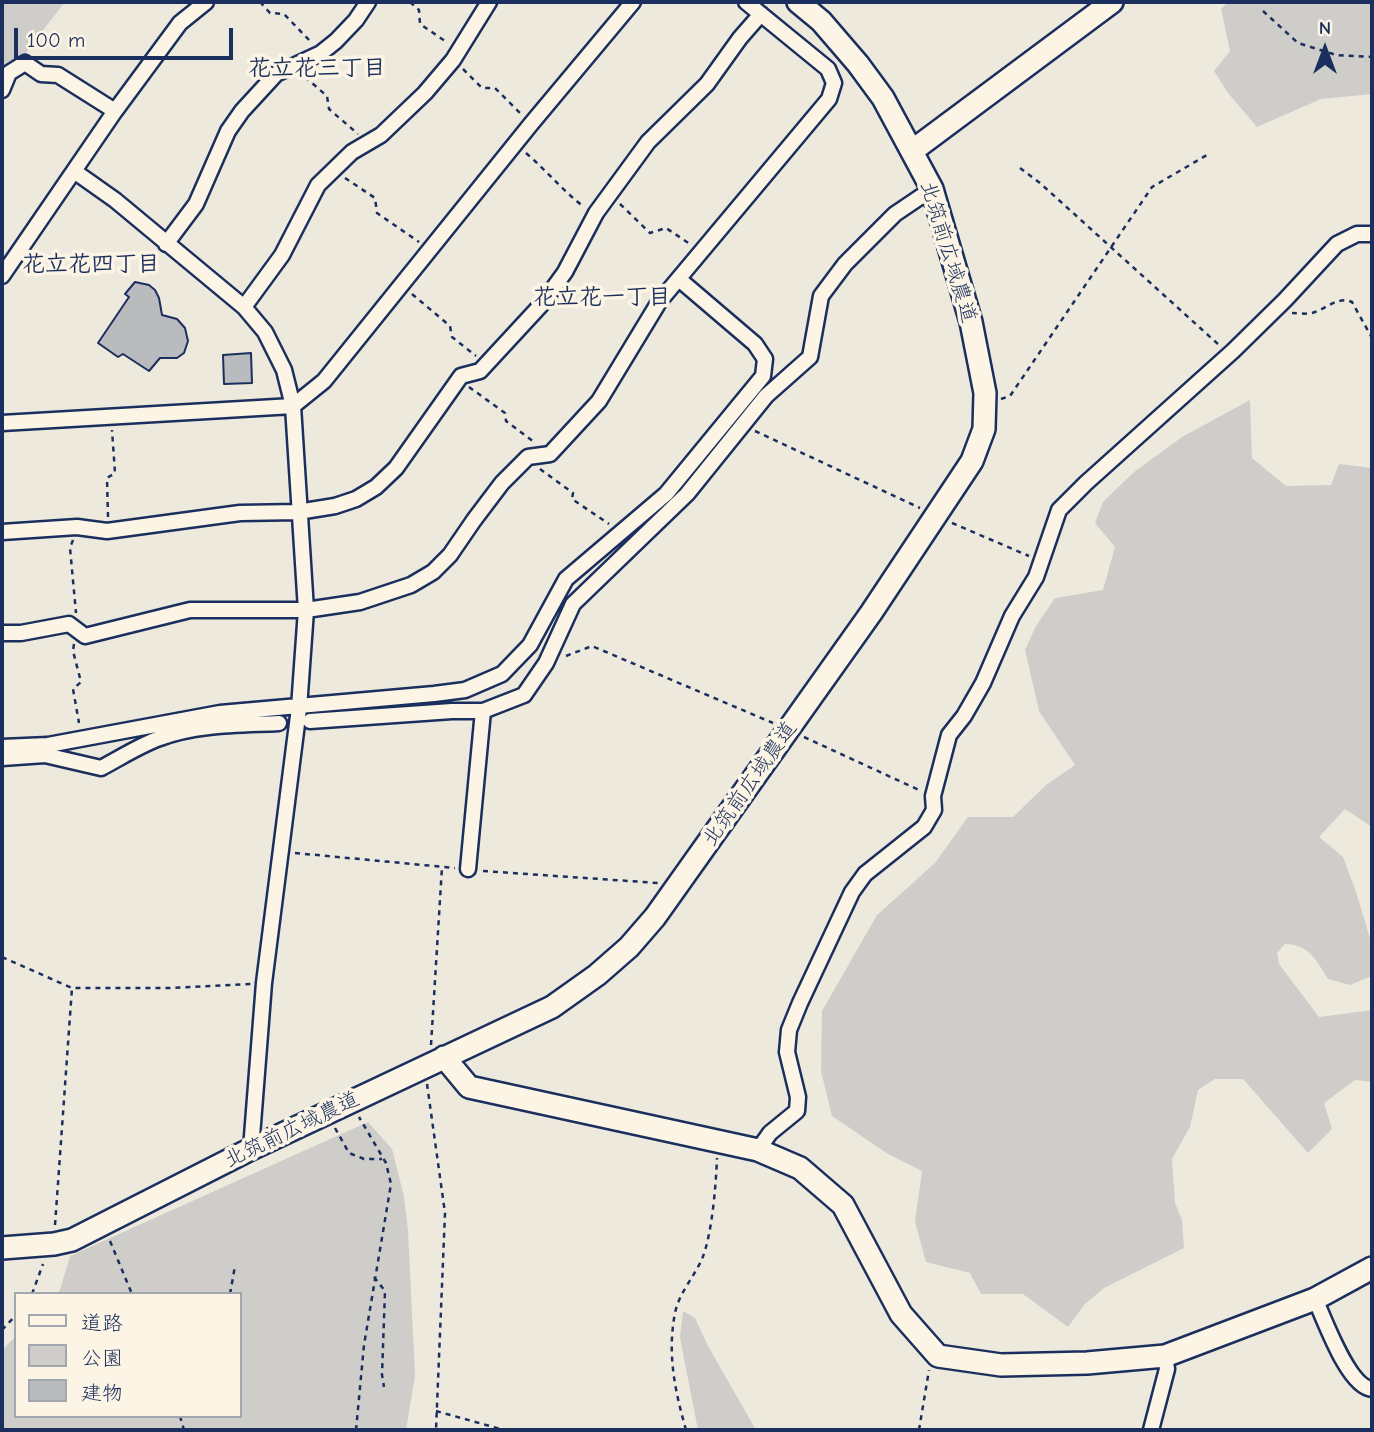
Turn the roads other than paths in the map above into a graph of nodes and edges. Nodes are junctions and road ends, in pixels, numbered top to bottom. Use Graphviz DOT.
graph roads {
  1 [pos="206,2"];
  2 [pos="368,2"];
  3 [pos="489,2"];
  4 [pos="633,2"];
  5 [pos="746,2"];
  6 [pos="799,2"];
  7 [pos="1112,2"];
  8 [pos="761,14"];
  9 [pos="2,90"];
  10 [pos="114,111"];
  11 [pos="912,151"];
  12 [pos="74,171"];
  13 [pos="932,189"];
  14 [pos="1372,234"];
  15 [pos="166,244"];
  16 [pos="2,276"];
  17 [pos="680,280"];
  18 [pos="244,307"];
  19 [pos="293,406"];
  20 [pos="2,423"];
  21 [pos="298,512"];
  22 [pos="2,532"];
  23 [pos="306,610"];
  24 [pos="2,634"];
  25 [pos="536,634"];
  26 [pos="556,641"];
  27 [pos="299,708"];
  28 [pos="483,712"];
  29 [pos="310,721"];
  30 [pos="279,723"];
  31 [pos="2,747"];
  32 [pos="2,758"];
  33 [pos="468,870"];
  34 [pos="434,1062"];
  35 [pos="251,1149"];
  36 [pos="758,1150"];
  37 [pos="2,1248"];
  38 [pos="1372,1268"];
  39 [pos="1315,1299"];
  40 [pos="1164,1356"];
  41 [pos="1372,1389"];
  42 [pos="1151,1430"];
  1 -- 10 [label="street"];
  2 -- 15 [label="street"];
  3 -- 18 [label="street"];
  4 -- 19 [label="street"];
  5 -- 8 [label="street"];
  6 -- 11 [label="street, 北筑前広域農道"];
  7 -- 11 [label="street"];
  8 -- 17 [label="street"];
  8 -- 21 [label="street"];
  9 -- 10 [label="street"];
  10 -- 12 [label="street"];
  11 -- 13 [label="street, 北筑前広域農道"];
  12 -- 15 [label="street"];
  12 -- 16 [label="street"];
  13 -- 26 [label="street"];
  13 -- 34 [label="street, 北筑前広域農道"];
  14 -- 36 [label="street"];
  15 -- 18 [label="street"];
  17 -- 23 [label="street"];
  17 -- 25 [label="street"];
  18 -- 19 [label="street"];
  19 -- 20 [label="street"];
  19 -- 21 [label="street"];
  21 -- 22 [label="street"];
  21 -- 23 [label="street"];
  23 -- 24 [label="street"];
  23 -- 27 [label="street"];
  25 -- 26 [label="street"];
  25 -- 27 [label="street"];
  26 -- 28 [label="street"];
  27 -- 31 [label="street"];
  27 -- 35 [label="street"];
  28 -- 29 [label="street"];
  28 -- 33 [label="street"];
  30 -- 32 [label="street"];
  34 -- 35 [label="street, 北筑前広域農道"];
  34 -- 36 [label="street"];
  35 -- 37 [label="street, 北筑前広域農道"];
  36 -- 40 [label="street"];
  38 -- 39 [label="street"];
  39 -- 40 [label="street"];
  39 -- 41 [label="street"];
  40 -- 42 [label="street"];
}
